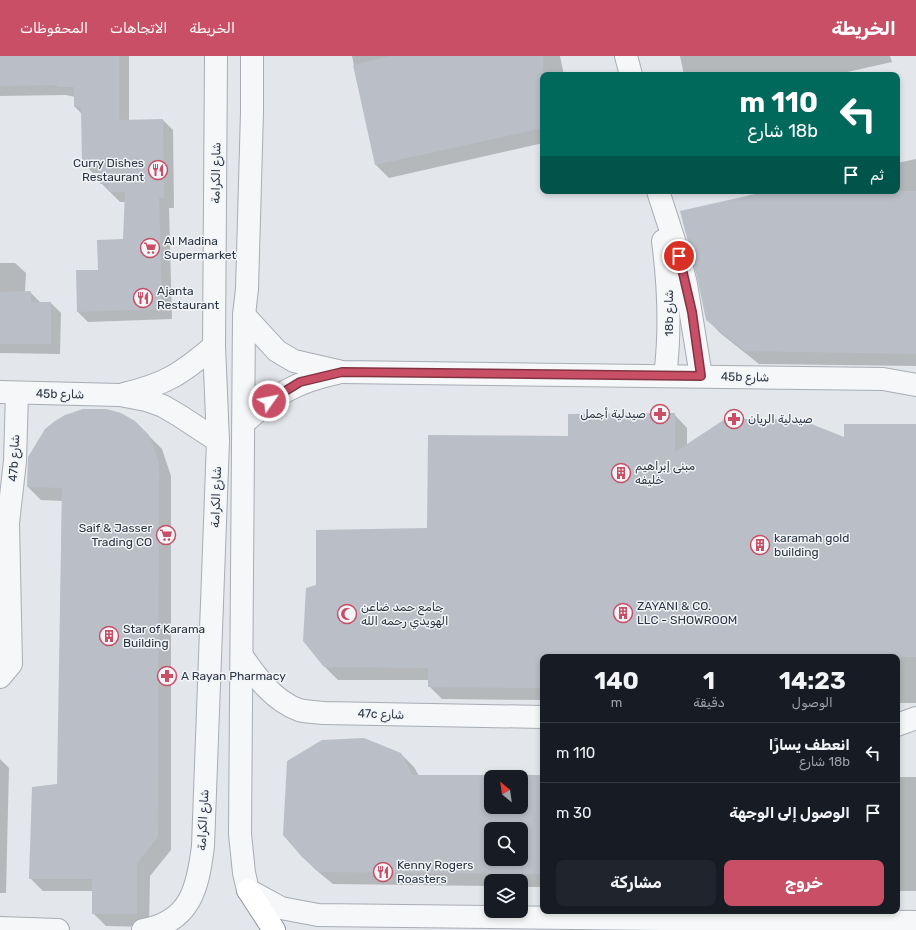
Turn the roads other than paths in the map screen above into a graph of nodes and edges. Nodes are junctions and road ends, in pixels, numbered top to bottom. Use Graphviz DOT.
graph roads {
  1 [pos="216,56"];
  2 [pos="252,56"];
  3 [pos="626,56"];
  4 [pos="630,72"];
  5 [pos="659,196"];
  6 [pos="244,315"];
  7 [pos="214,346"];
  8 [pos="342,372"];
  9 [pos="916,373"];
  10 [pos="665,376"];
  11 [pos="701,376"];
  12 [pos="884,379"];
  13 [pos="916,385"];
  14 [pos="8,393"];
  15 [pos="120,395"];
  16 [pos="244,422"];
  17 [pos="218,441"];
  18 [pos="0,489"];
  19 [pos="8,523"];
  20 [pos="242,656"];
  21 [pos="0,677"];
  22 [pos="540,717"];
  23 [pos="916,718"];
  24 [pos="900,725"];
  25 [pos="900,727"];
  26 [pos="916,732"];
  27 [pos="248,890"];
  28 [pos="916,922"];
  29 [pos="0,928"];
  30 [pos="58,930"];
  31 [pos="143,930"];
  32 [pos="274,930"];
  1 -- 7 [label="street, شارع الكرامة"];
  2 -- 6 [label="street"];
  3 -- 4 [label="street"];
  5 -- 10 [label="street, 18b شارع"];
  5 -- 11 [label="street, 18b شارع"];
  6 -- 8 [label="street, 45b شارع"];
  6 -- 16 [label="street"];
  7 -- 15 [label="street, 45b شارع"];
  7 -- 17 [label="street, شارع الكرامة"];
  8 -- 10 [label="street, 45b شارع"];
  8 -- 16 [label="street, 45b شارع"];
  9 -- 12 [label="street, 45b شارع"];
  10 -- 11 [label="street, 45b شارع"];
  11 -- 12 [label="street, 45b شارع"];
  12 -- 13 [label="street, 45b شارع"];
  14 -- 15 [label="street, 45b شارع"];
  14 -- 19 [label="street, 47b شارع"];
  15 -- 17 [label="street, 45b شارع"];
  16 -- 20 [label="street"];
  17 -- 31 [label="street, شارع الكرامة"];
  18 -- 19 [label="street, 47b شارع"];
  19 -- 21 [label="street, 47b شارع"];
  20 -- 22 [label="street, 47c شارع"];
  20 -- 27 [label="street"];
  23 -- 24 [label="street"];
  25 -- 26 [label="street"];
  27 -- 28 [label="street"];
  27 -- 32 [label="highway"];
  29 -- 30 [label="street"];
}
